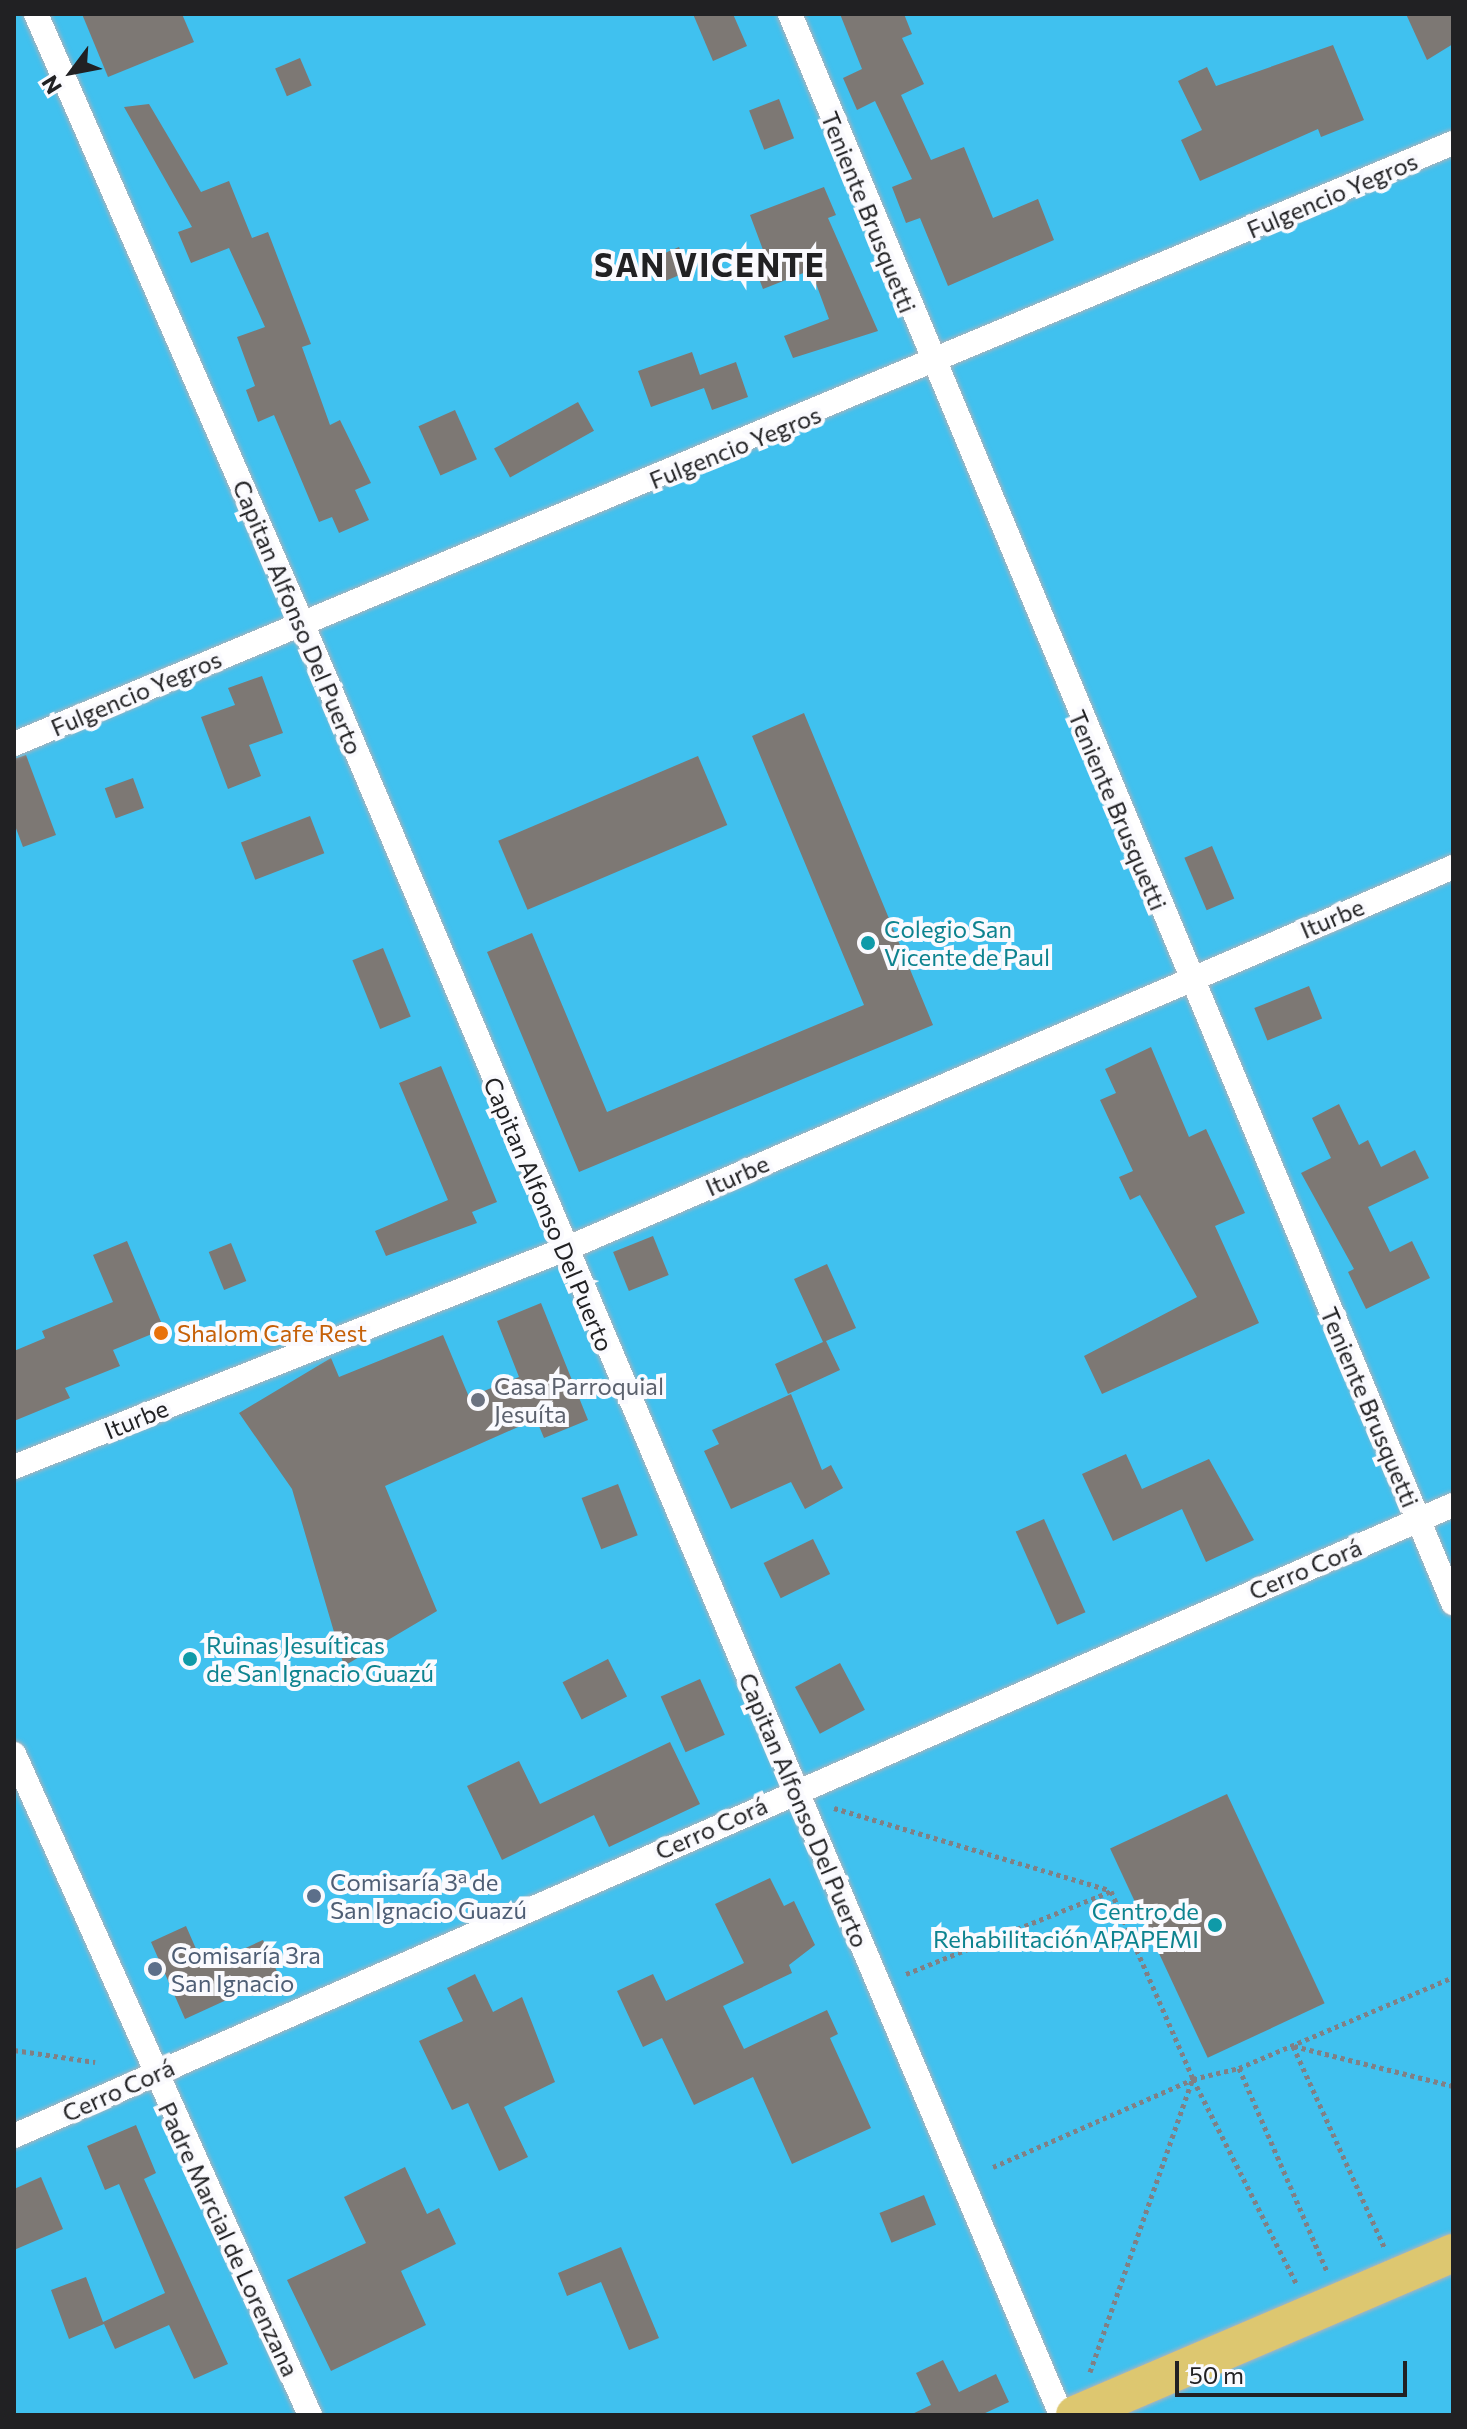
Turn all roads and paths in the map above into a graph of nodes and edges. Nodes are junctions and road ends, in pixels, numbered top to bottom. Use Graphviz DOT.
graph roads {
  1 [pos="36,14"];
  2 [pos="790,14"];
  3 [pos="1453,143"];
  4 [pos="931,367"];
  5 [pos="302,623"];
  6 [pos="14,744"];
  7 [pos="1453,867"];
  8 [pos="1188,978"];
  9 [pos="563,1250"];
  10 [pos="14,1467"];
  11 [pos="1453,1505"];
  12 [pos="1418,1520"];
  13 [pos="1453,1603"];
  14 [pos="14,1754"];
  15 [pos="796,1790"];
  16 [pos="834,1808"];
  17 [pos="1111,1891"];
  18 [pos="906,1974"];
  19 [pos="1453,1977"];
  20 [pos="1293,2046"];
  21 [pos="14,2050"];
  22 [pos="95,2062"];
  23 [pos="1239,2068"];
  24 [pos="154,2075"];
  25 [pos="1193,2079"];
  26 [pos="1453,2086"];
  27 [pos="14,2136"];
  28 [pos="993,2167"];
  29 [pos="1385,2249"];
  30 [pos="1453,2253"];
  31 [pos="1327,2272"];
  32 [pos="1296,2284"];
  33 [pos="1088,2377"];
  34 [pos="310,2415"];
  35 [pos="1061,2415"];
  36 [pos="1075,2415"];
  1 -- 5 [label="street, Capitan Alfonso Del Puerto"];
  2 -- 4 [label="street, Teniente Brusquetti"];
  3 -- 4 [label="street, Fulgencio Yegros"];
  4 -- 5 [label="street, Fulgencio Yegros"];
  4 -- 8 [label="street, Teniente Brusquetti"];
  5 -- 6 [label="street, Fulgencio Yegros"];
  5 -- 9 [label="street, Capitan Alfonso Del Puerto"];
  7 -- 8 [label="street, Iturbe"];
  8 -- 9 [label="street, Iturbe"];
  8 -- 12 [label="street, Teniente Brusquetti"];
  9 -- 10 [label="street, Iturbe"];
  9 -- 15 [label="street, Capitan Alfonso Del Puerto"];
  11 -- 12 [label="street, Cerro Corá"];
  12 -- 13 [label="street, Teniente Brusquetti"];
  12 -- 15 [label="street, Cerro Corá"];
  14 -- 24 [label="street, Padre Marcial de Lorenzana"];
  15 -- 24 [label="street, Cerro Corá"];
  15 -- 35 [label="street, Capitan Alfonso Del Puerto"];
  16 -- 17 [label="path"];
  17 -- 18 [label="path"];
  17 -- 25 [label="path"];
  19 -- 20 [label="path"];
  20 -- 23 [label="path"];
  20 -- 26 [label="path"];
  20 -- 29 [label="path"];
  21 -- 22 [label="path"];
  23 -- 25 [label="path"];
  23 -- 31 [label="path"];
  24 -- 27 [label="street, Cerro Corá"];
  24 -- 34 [label="street, Padre Marcial de Lorenzana"];
  25 -- 28 [label="path"];
  25 -- 32 [label="path"];
  25 -- 33 [label="path"];
  30 -- 36 [label="main road"];
}
